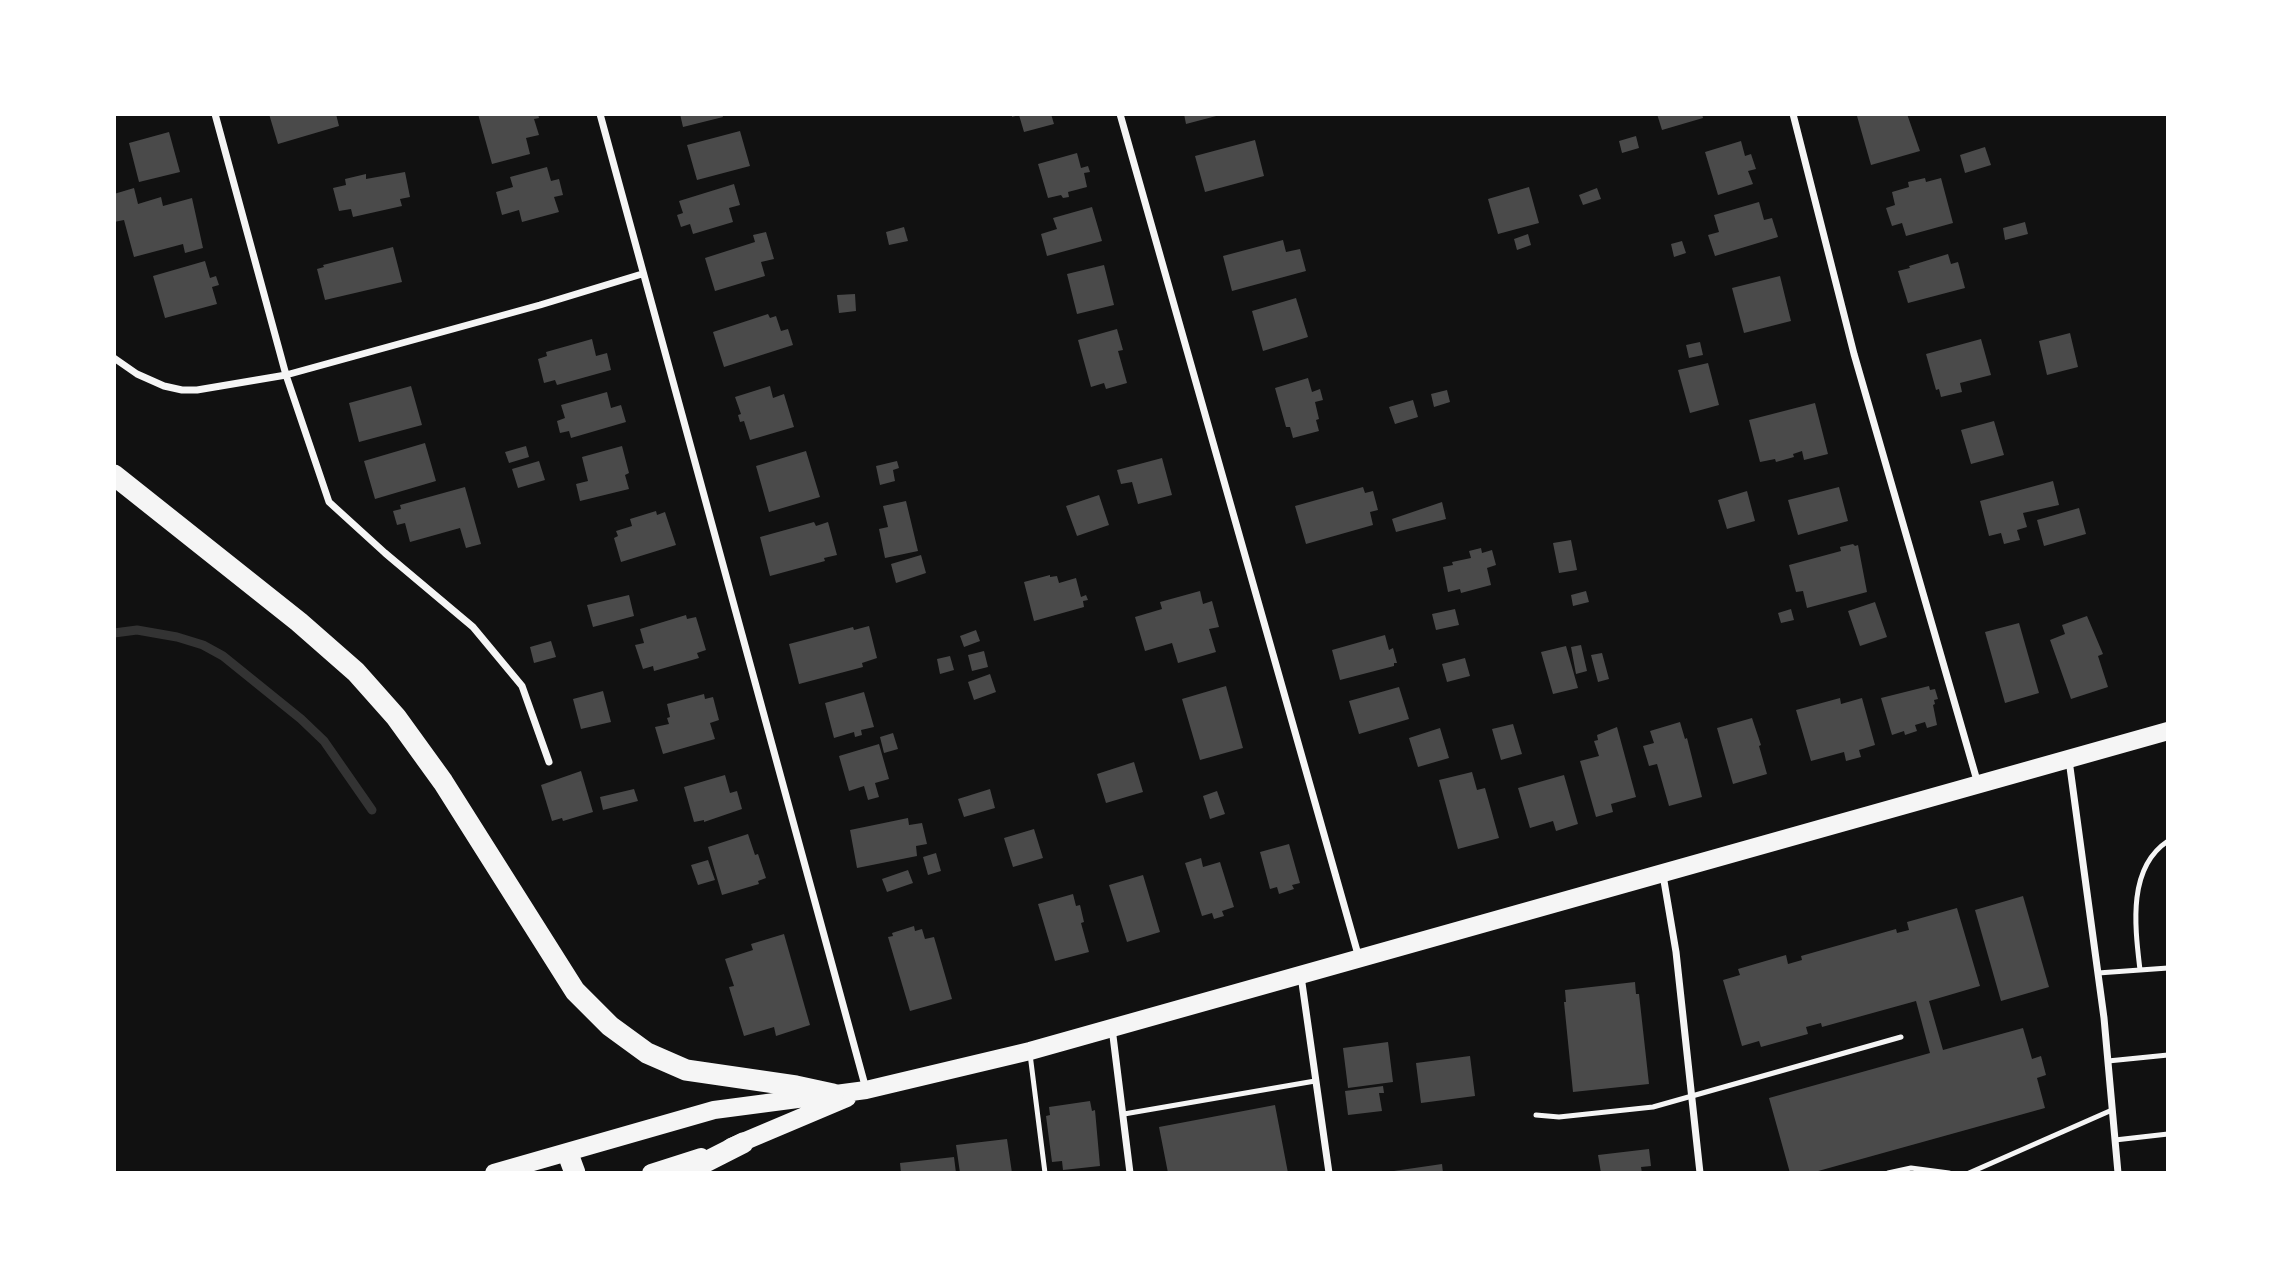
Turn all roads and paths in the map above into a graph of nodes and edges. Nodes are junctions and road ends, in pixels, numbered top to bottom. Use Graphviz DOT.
graph roads {
  1 [pos="215,114"];
  2 [pos="600,114"];
  3 [pos="1120,114"];
  4 [pos="1793,114"];
  5 [pos="642,274"];
  6 [pos="114,358"];
  7 [pos="286,375"];
  8 [pos="114,475"];
  9 [pos="2168,731"];
  10 [pos="2069,759"];
  11 [pos="549,762"];
  12 [pos="1979,785"];
  13 [pos="2168,841"];
  14 [pos="1662,873"];
  15 [pos="1359,959"];
  16 [pos="2168,968"];
  17 [pos="2140,970"];
  18 [pos="2098,973"];
  19 [pos="1300,975"];
  20 [pos="1111,1027"];
  21 [pos="1901,1037"];
  22 [pos="1030,1051"];
  23 [pos="2168,1055"];
  24 [pos="2108,1060"];
  25 [pos="1315,1081"];
  26 [pos="866,1090"];
  27 [pos="833,1094"];
  28 [pos="1692,1097"];
  29 [pos="2112,1110"];
  30 [pos="1124,1114"];
  31 [pos="1536,1115"];
  32 [pos="2168,1134"];
  33 [pos="2115,1140"];
  34 [pos="743,1143"];
  35 [pos="571,1163"];
  36 [pos="494,1173"];
  37 [pos="651,1173"];
  38 [pos="684,1173"];
  39 [pos="1045,1173"];
  40 [pos="1130,1173"];
  41 [pos="1329,1173"];
  42 [pos="1699,1173"];
  43 [pos="1888,1173"];
  44 [pos="1949,1173"];
  45 [pos="1969,1173"];
  46 [pos="2118,1173"];
  1 -- 7 [label="street"];
  2 -- 5 [label="street"];
  3 -- 15 [label="street"];
  4 -- 12 [label="street"];
  5 -- 7 [label="street"];
  5 -- 26 [label="street"];
  6 -- 7 [label="street"];
  7 -- 11 [label="street"];
  8 -- 27 [label="highway"];
  9 -- 10 [label="main road"];
  10 -- 12 [label="main road"];
  10 -- 18 [label="street"];
  12 -- 14 [label="main road"];
  13 -- 17 [label="lane"];
  14 -- 15 [label="main road"];
  14 -- 28 [label="street"];
  15 -- 19 [label="main road"];
  16 -- 17 [label="lane"];
  17 -- 18 [label="lane"];
  18 -- 24 [label="street"];
  19 -- 20 [label="main road"];
  19 -- 25 [label="street"];
  20 -- 22 [label="main road"];
  20 -- 30 [label="street"];
  21 -- 28 [label="lane"];
  22 -- 26 [label="main road"];
  22 -- 39 [label="lane"];
  23 -- 24 [label="lane"];
  24 -- 29 [label="street"];
  25 -- 30 [label="lane"];
  25 -- 41 [label="street"];
  26 -- 27 [label="main road"];
  26 -- 34 [label="main road"];
  27 -- 35 [label="main road"];
  28 -- 31 [label="lane"];
  28 -- 42 [label="street"];
  29 -- 33 [label="street"];
  29 -- 45 [label="lane"];
  30 -- 40 [label="street"];
  32 -- 33 [label="lane"];
  33 -- 46 [label="street"];
  34 -- 37 [label="main road"];
  34 -- 38 [label="highway"];
  35 -- 36 [label="main road"];
  43 -- 44 [label="lane"];
}
